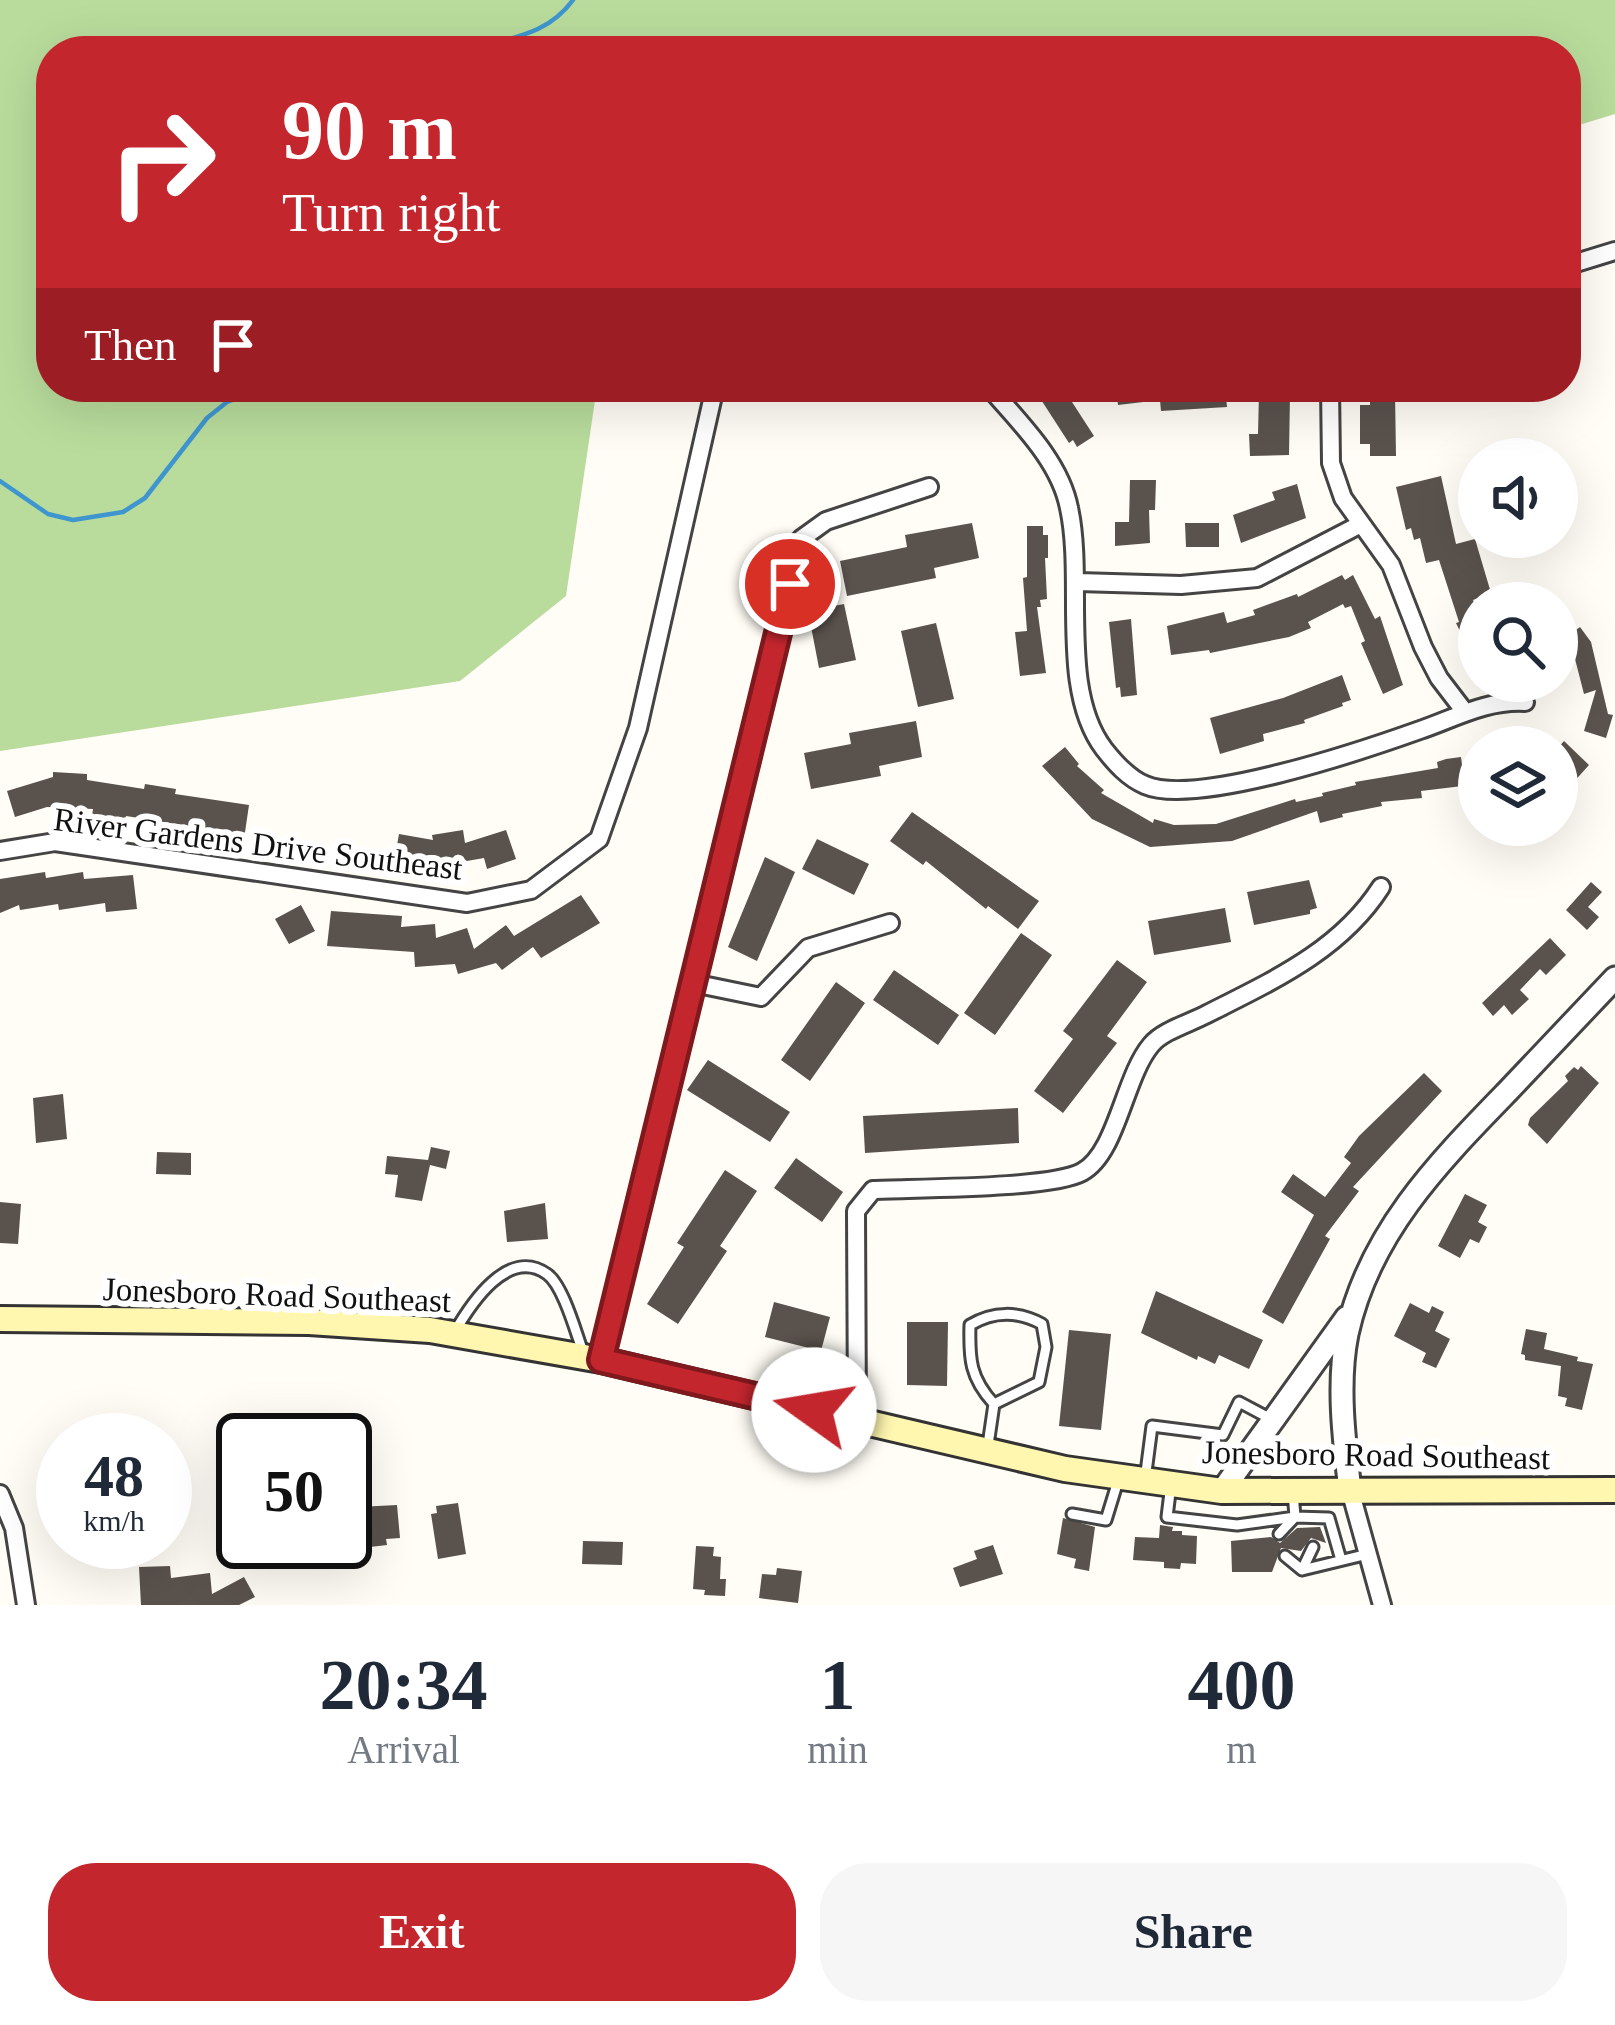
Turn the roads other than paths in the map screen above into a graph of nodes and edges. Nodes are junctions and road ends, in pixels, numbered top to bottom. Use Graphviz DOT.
graph roads {
  1 [pos="1615,251"];
  2 [pos="1581,261"];
  3 [pos="712,402"];
  4 [pos="1001,402"];
  5 [pos="1330,402"];
  6 [pos="929,487"];
  7 [pos="1360,524"];
  8 [pos="1078,582"];
  9 [pos="1500,702"];
  10 [pos="1465,712"];
  11 [pos="0,851"];
  12 [pos="1381,886"];
  13 [pos="890,922"];
  14 [pos="1615,978"];
  15 [pos="693,982"];
  16 [pos="1354,1307"];
  17 [pos="0,1319"];
  18 [pos="454,1334"];
  19 [pos="593,1358"];
  20 [pos="994,1404"];
  21 [pos="857,1420"];
  22 [pos="1272,1420"];
  23 [pos="987,1451"];
  24 [pos="1132,1478"];
  25 [pos="1172,1484"];
  26 [pos="1293,1490"];
  27 [pos="1350,1490"];
  28 [pos="1615,1490"];
  29 [pos="1222,1491"];
  30 [pos="0,1494"];
  31 [pos="1072,1514"];
  32 [pos="1295,1517"];
  33 [pos="1306,1525"];
  34 [pos="1279,1534"];
  35 [pos="1312,1547"];
  36 [pos="1368,1554"];
  37 [pos="1286,1556"];
  38 [pos="1341,1560"];
  39 [pos="1302,1570"];
  40 [pos="26,1605"];
  41 [pos="1382,1605"];
  1 -- 2 [label="street"];
  3 -- 11 [label="street, River Gardens Drive Southeast"];
  4 -- 8 [label="street"];
  5 -- 7 [label="street"];
  6 -- 15 [label="street"];
  7 -- 8 [label="street"];
  7 -- 10 [label="street"];
  8 -- 10 [label="street"];
  9 -- 10 [label="street"];
  12 -- 21 [label="street"];
  13 -- 15 [label="street"];
  14 -- 16 [label="street"];
  15 -- 19 [label="street"];
  16 -- 22 [label="street"];
  16 -- 27 [label="street"];
  17 -- 18 [label="main road, Jonesboro Road Southeast"];
  18 -- 19 [label="main road, Jonesboro Road Southeast"];
  18 -- 19 [label="lane"];
  19 -- 21 [label="main road, Jonesboro Road Southeast"];
  20 -- 20 [label="lane"];
  20 -- 23 [label="lane"];
  21 -- 23 [label="main road, Jonesboro Road Southeast"];
  22 -- 24 [label="lane"];
  22 -- 29 [label="street"];
  23 -- 24 [label="main road, Jonesboro Road Southeast"];
  24 -- 25 [label="main road, Jonesboro Road Southeast"];
  24 -- 31 [label="lane"];
  25 -- 29 [label="main road, Jonesboro Road Southeast"];
  25 -- 32 [label="lane"];
  26 -- 27 [label="main road, Jonesboro Road Southeast"];
  26 -- 29 [label="main road, Jonesboro Road Southeast"];
  26 -- 32 [label="lane"];
  27 -- 28 [label="main road, Jonesboro Road Southeast"];
  27 -- 36 [label="street"];
  30 -- 40 [label="street"];
  32 -- 33 [label="lane"];
  32 -- 34 [label="lane"];
  32 -- 38 [label="lane"];
  35 -- 39 [label="lane"];
  36 -- 38 [label="lane"];
  36 -- 41 [label="street"];
  37 -- 39 [label="lane"];
  38 -- 39 [label="lane"];
}
